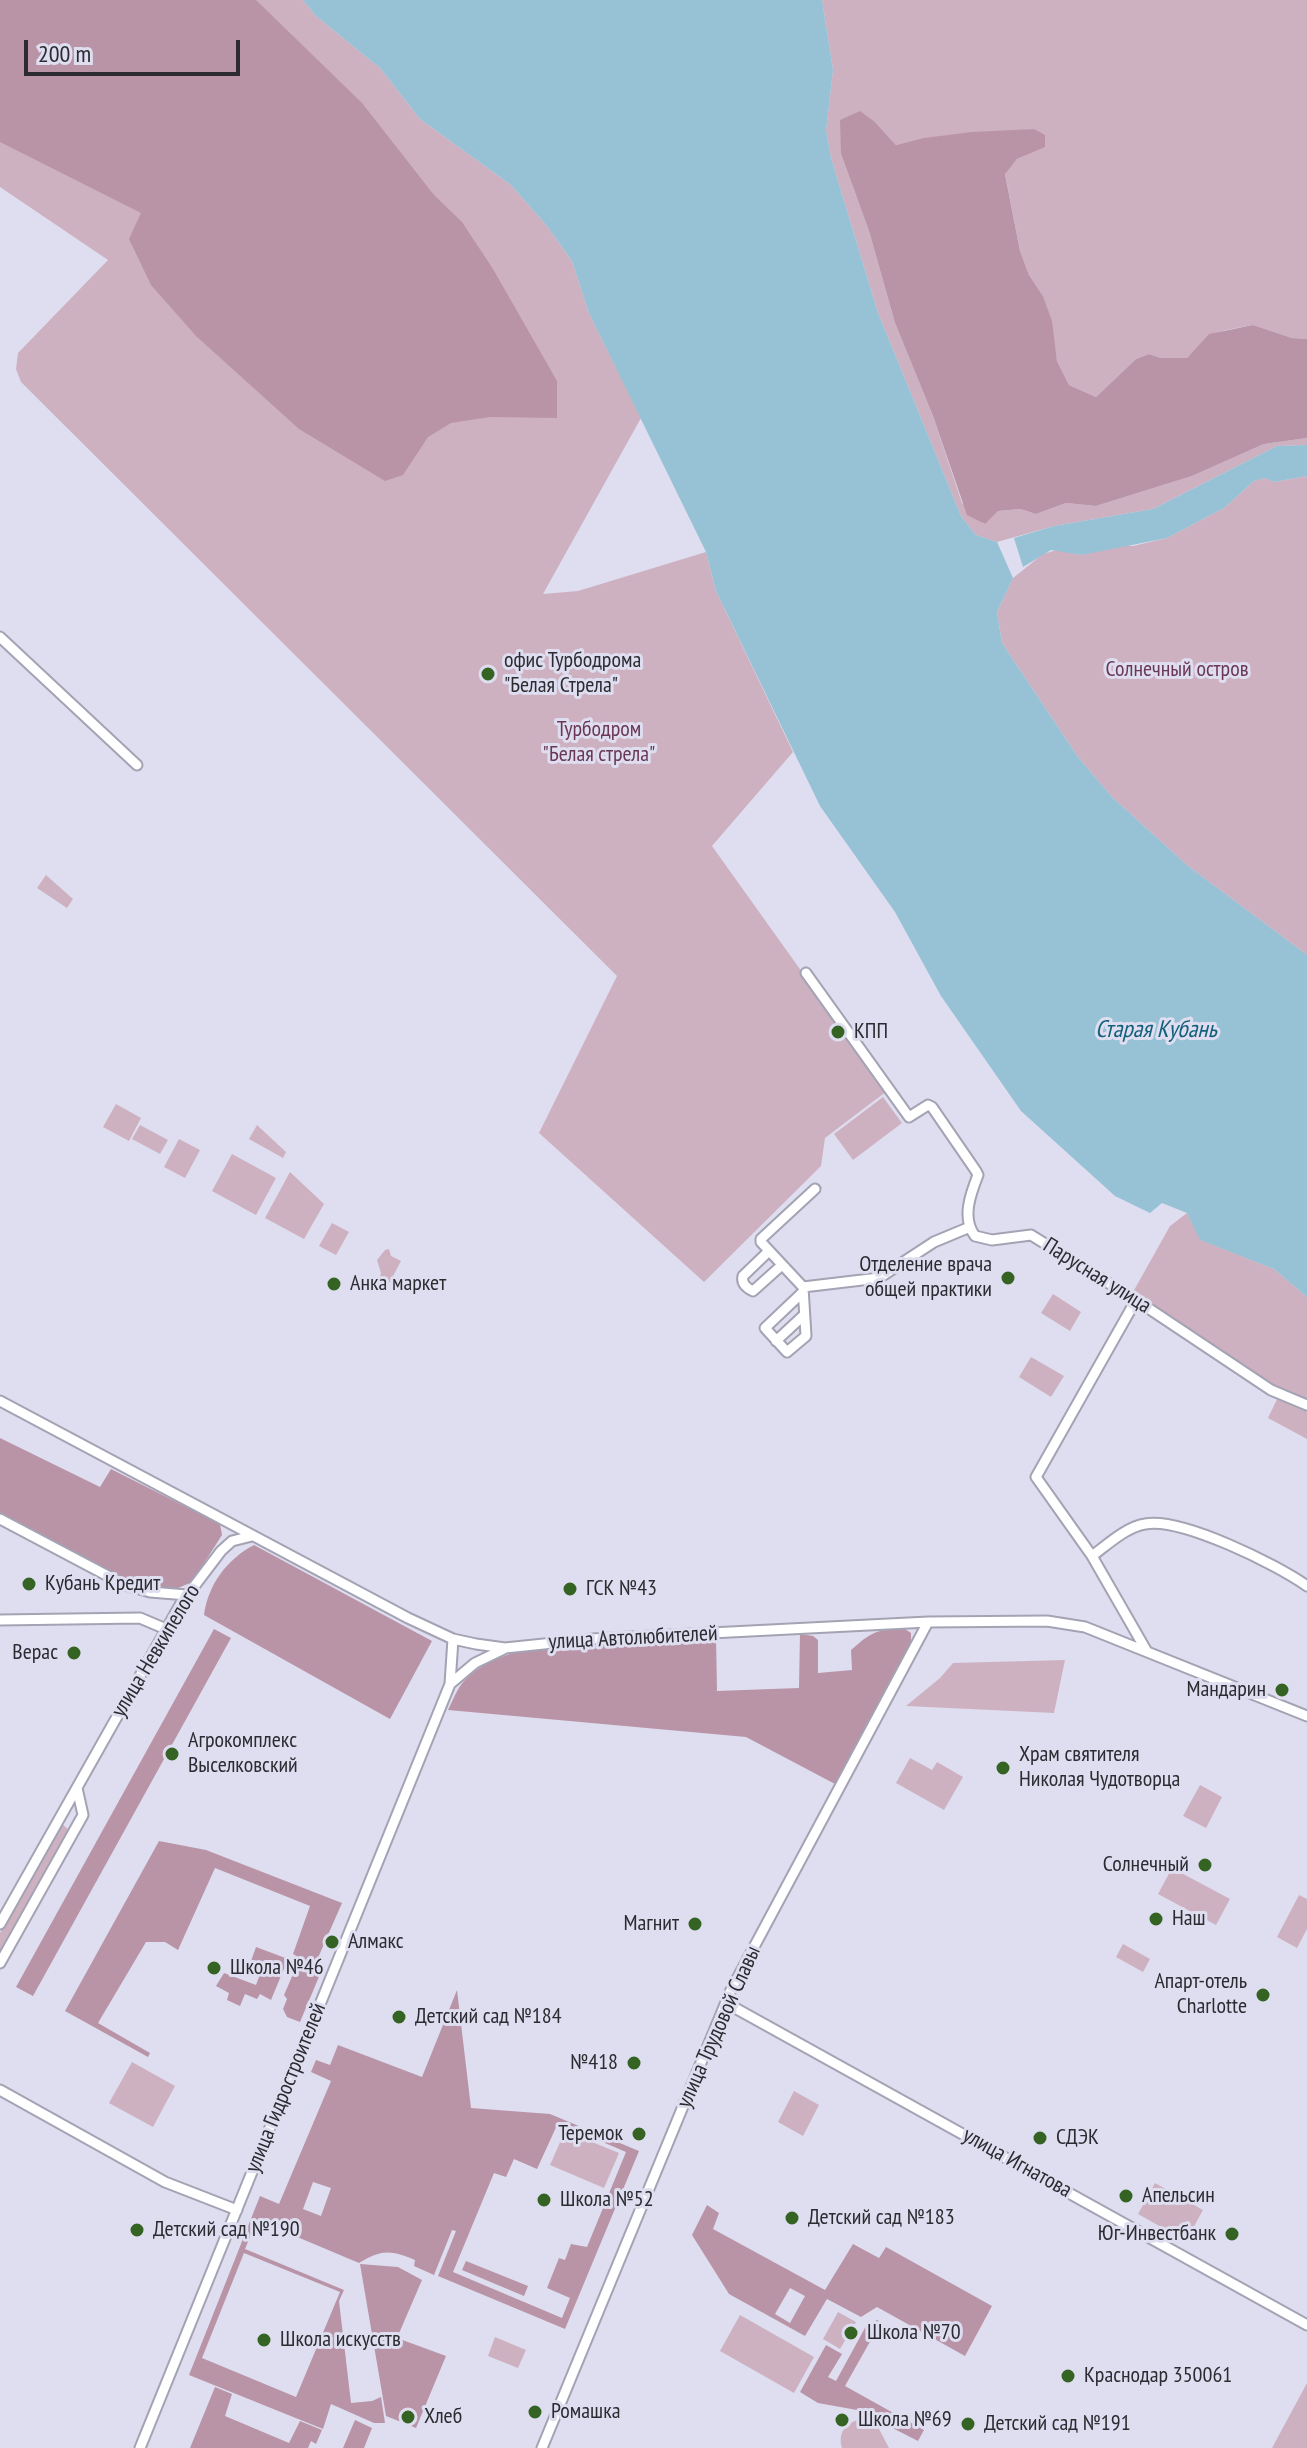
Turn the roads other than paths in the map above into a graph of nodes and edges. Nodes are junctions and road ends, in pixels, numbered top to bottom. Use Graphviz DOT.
graph roads {
  1 [pos="0,637"];
  2 [pos="137,765"];
  3 [pos="806,973"];
  4 [pos="815,1189"];
  5 [pos="970,1227"];
  6 [pos="769,1251"];
  7 [pos="782,1265"];
  8 [pos="803,1289"];
  9 [pos="1136,1300"];
  10 [pos="804,1315"];
  11 [pos="776,1341"];
  12 [pos="0,1401"];
  13 [pos="1307,1405"];
  14 [pos="0,1519"];
  15 [pos="255,1536"];
  16 [pos="1092,1556"];
  17 [pos="1307,1586"];
  18 [pos="187,1595"];
  19 [pos="0,1620"];
  20 [pos="928,1622"];
  21 [pos="166,1629"];
  22 [pos="453,1639"];
  23 [pos="505,1648"];
  24 [pos="1146,1650"];
  25 [pos="450,1684"];
  26 [pos="1307,1716"];
  27 [pos="77,1788"];
  28 [pos="56,1824"];
  29 [pos="72,1833"];
  30 [pos="0,1924"];
  31 [pos="0,1963"];
  32 [pos="726,2003"];
  33 [pos="0,2090"];
  34 [pos="237,2210"];
  35 [pos="1307,2325"];
  36 [pos="140,2448"];
  37 [pos="542,2448"];
  1 -- 2 [label="street"];
  3 -- 5 [label="street"];
  4 -- 6 [label="street"];
  5 -- 8 [label="street"];
  5 -- 9 [label="street, Парусная улица"];
  6 -- 7 [label="street"];
  6 -- 7 [label="street"];
  7 -- 8 [label="street"];
  8 -- 10 [label="street"];
  8 -- 11 [label="street"];
  9 -- 13 [label="street, Парусная улица"];
  9 -- 16 [label="street"];
  10 -- 11 [label="street"];
  10 -- 11 [label="street"];
  12 -- 15 [label="street, улица Автолюбителей"];
  14 -- 18 [label="street"];
  15 -- 18 [label="street, улица Невкипелого"];
  15 -- 22 [label="street, улица Автолюбителей"];
  16 -- 17 [label="street"];
  16 -- 24 [label="street"];
  18 -- 21 [label="street, улица Невкипелого"];
  19 -- 21 [label="street"];
  20 -- 23 [label="street, улица Автолюбителей"];
  20 -- 24 [label="street, улица Автолюбителей"];
  20 -- 32 [label="street, улица Трудовой Славы"];
  21 -- 27 [label="street, улица Невкипелого"];
  22 -- 23 [label="street, улица Автолюбителей"];
  22 -- 25 [label="street, улица Гидростроителей"];
  23 -- 25 [label="street"];
  24 -- 26 [label="street, улица Автолюбителей"];
  25 -- 34 [label="street, улица Гидростроителей"];
  27 -- 28 [label="street, улица Невкипелого"];
  27 -- 29 [label="street, улица Невкипелого"];
  28 -- 29 [label="street"];
  28 -- 30 [label="street, улица Невкипелого"];
  29 -- 31 [label="street, улица Невкипелого"];
  32 -- 35 [label="street, улица Игнатова"];
  32 -- 37 [label="street, улица Трудовой Славы"];
  33 -- 34 [label="street"];
  34 -- 36 [label="street, улица Гидростроителей"];
}
